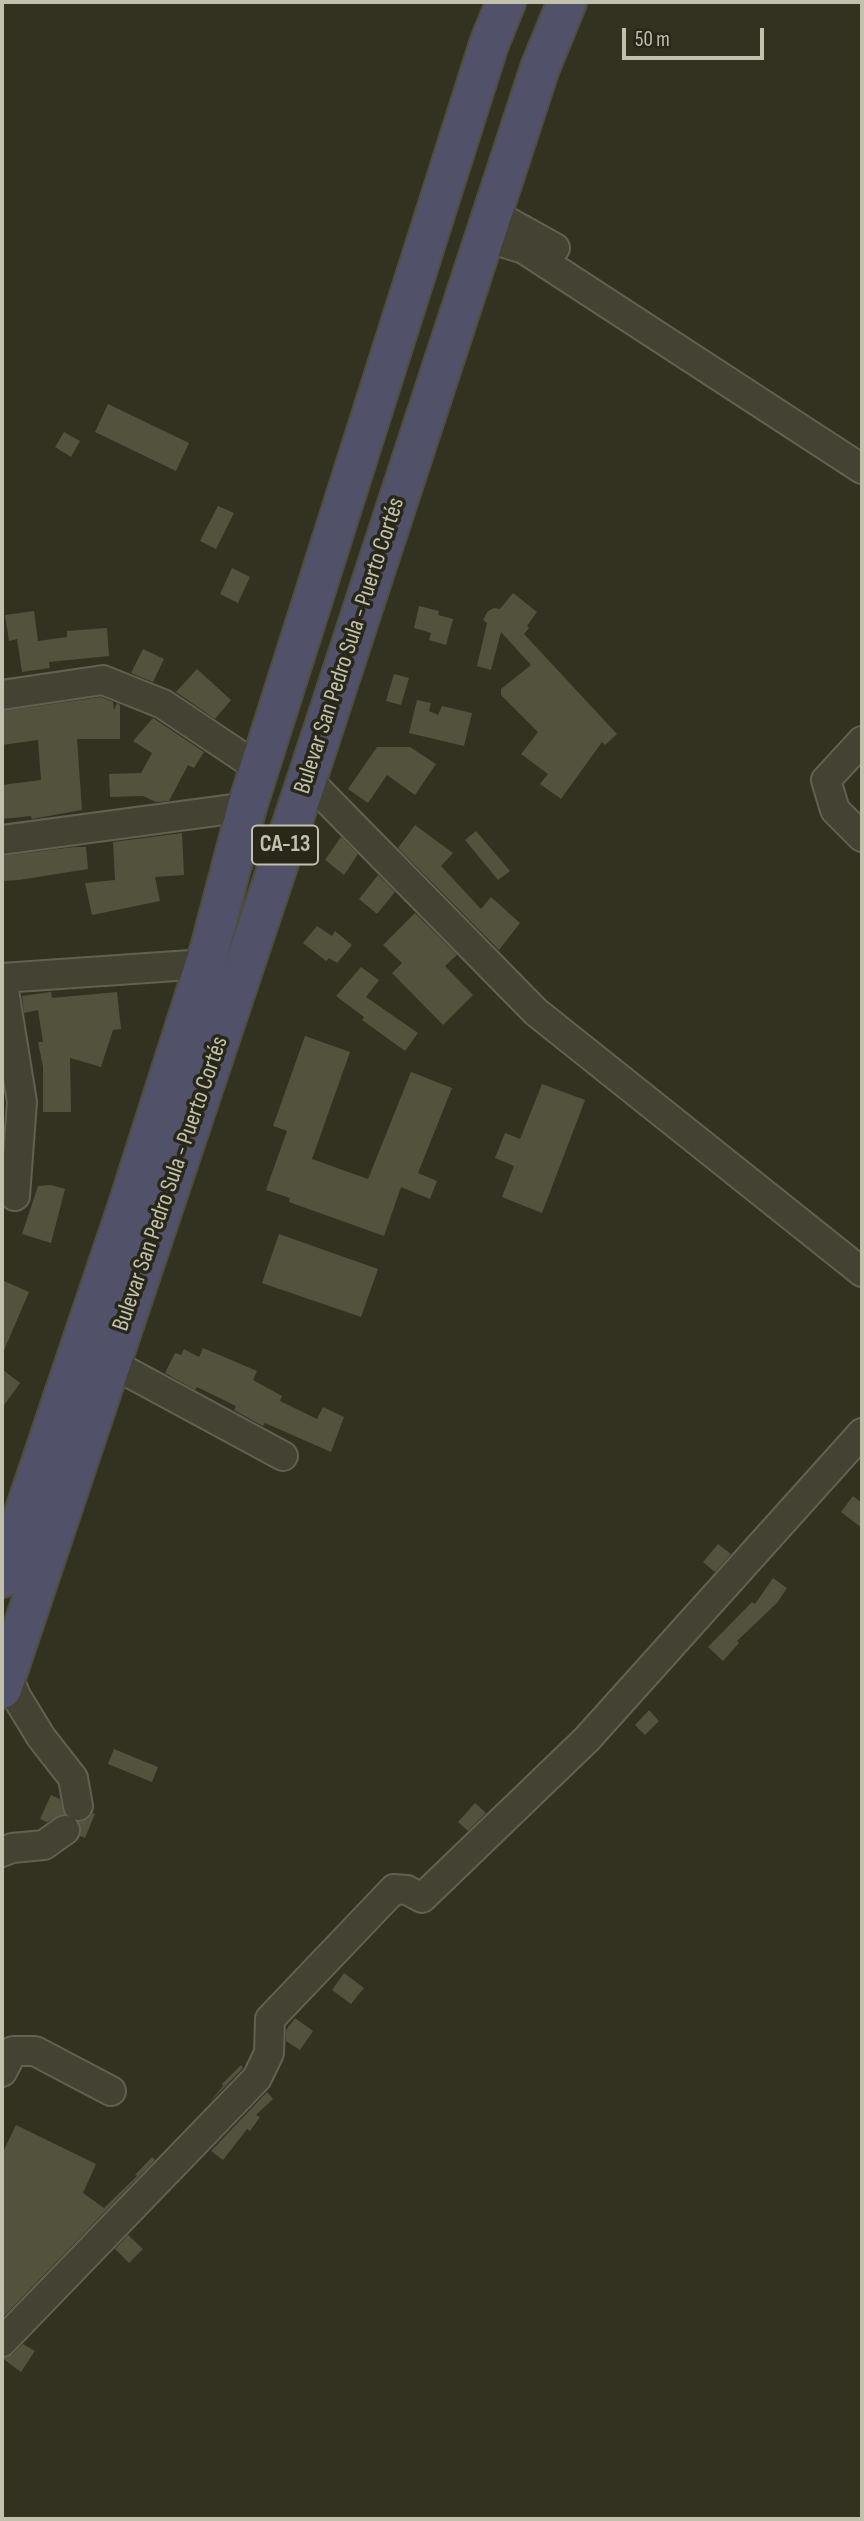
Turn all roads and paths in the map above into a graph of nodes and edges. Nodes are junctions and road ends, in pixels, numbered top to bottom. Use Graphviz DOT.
graph roads {
  1 [pos="506,2"];
  2 [pos="567,2"];
  3 [pos="489,225"];
  4 [pos="862,448"];
  5 [pos="862,469"];
  6 [pos="2,695"];
  7 [pos="862,741"];
  8 [pos="260,769"];
  9 [pos="307,779"];
  10 [pos="247,807"];
  11 [pos="862,837"];
  12 [pos="2,840"];
  13 [pos="205,964"];
  14 [pos="2,978"];
  15 [pos="15,1196"];
  16 [pos="862,1272"];
  17 [pos="111,1363"];
  18 [pos="862,1433"];
  19 [pos="283,1456"];
  20 [pos="2,1578"];
  21 [pos="4,1681"];
  22 [pos="2,1852"];
  23 [pos="2,2072"];
  24 [pos="111,2091"];
  25 [pos="2,2342"];
  1 -- 8 [label="highway, Bulevar San Pedro Sula - Puerto Cortés / CA-13"];
  2 -- 3 [label="highway, Bulevar San Pedro Sula - Puerto Cortés / CA-13"];
  3 -- 4 [label="street"];
  3 -- 5 [label="street"];
  3 -- 9 [label="highway, Bulevar San Pedro Sula - Puerto Cortés / CA-13"];
  6 -- 8 [label="street"];
  7 -- 11 [label="street"];
  8 -- 10 [label="highway, Bulevar San Pedro Sula - Puerto Cortés / CA-13"];
  9 -- 16 [label="street"];
  9 -- 17 [label="highway, Bulevar San Pedro Sula - Puerto Cortés / CA-13"];
  10 -- 12 [label="street"];
  10 -- 13 [label="highway, Bulevar San Pedro Sula - Puerto Cortés / CA-13"];
  13 -- 14 [label="street"];
  13 -- 20 [label="highway, Bulevar San Pedro Sula - Puerto Cortés / CA-13"];
  14 -- 15 [label="street"];
  17 -- 19 [label="street"];
  17 -- 21 [label="highway, Bulevar San Pedro Sula - Puerto Cortés / CA-13"];
  18 -- 25 [label="street"];
  21 -- 22 [label="street"];
  23 -- 24 [label="street"];
}
